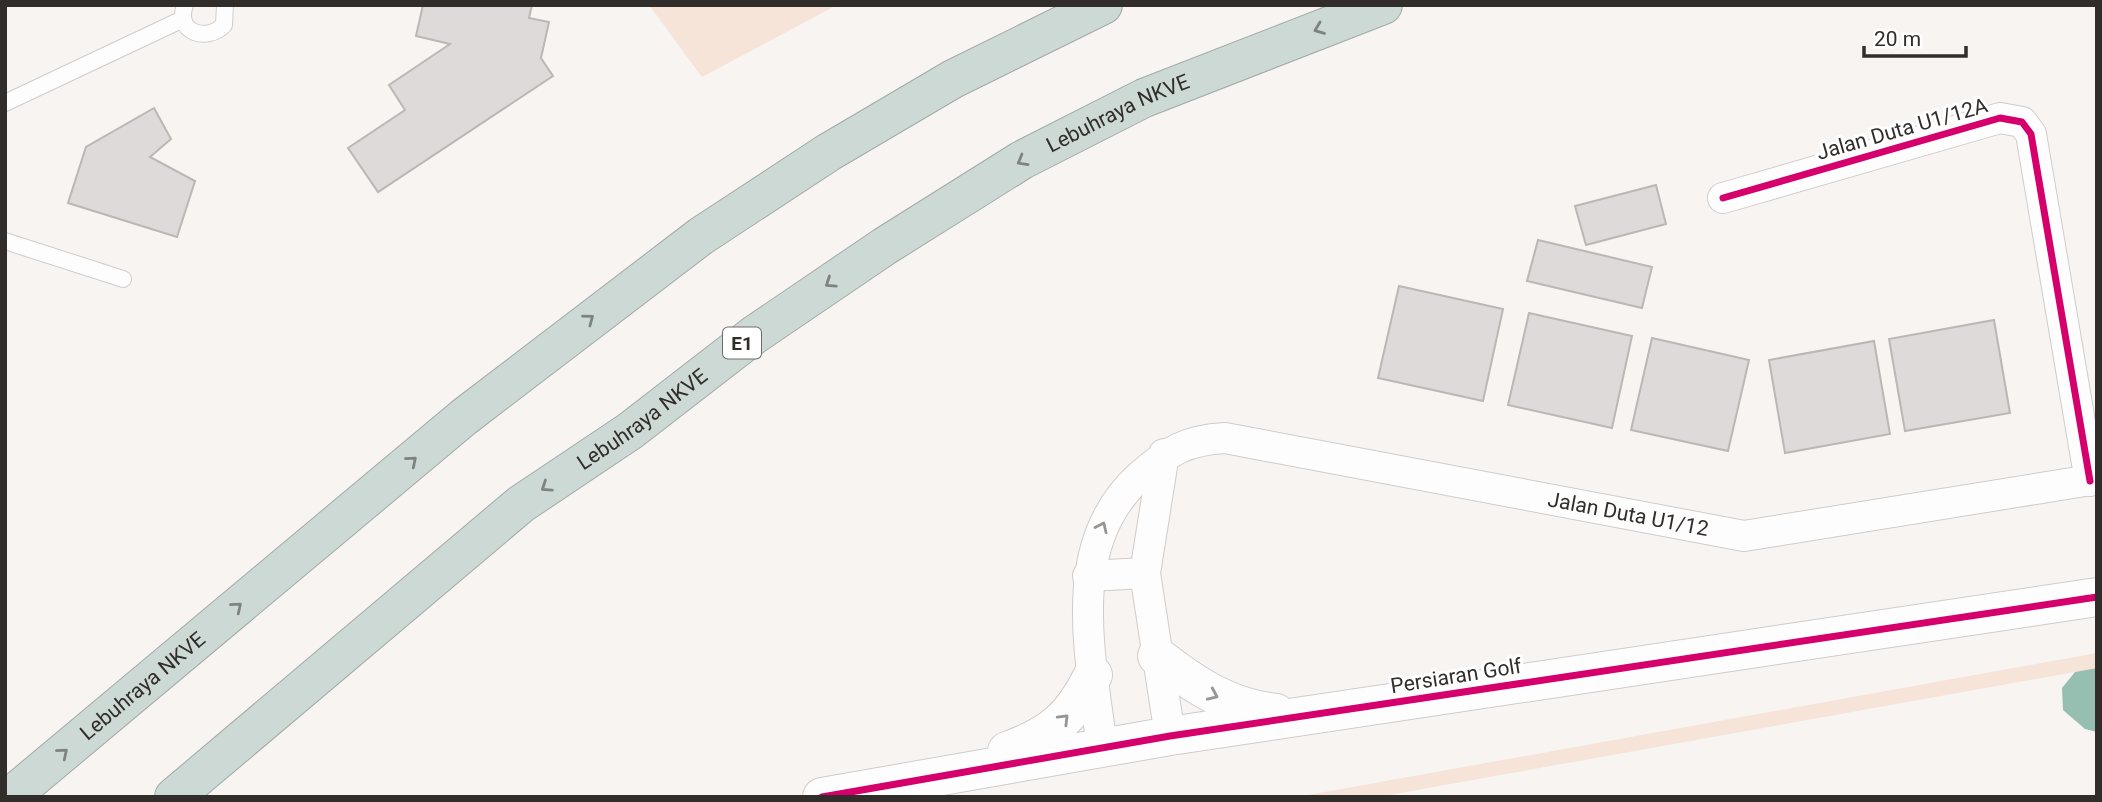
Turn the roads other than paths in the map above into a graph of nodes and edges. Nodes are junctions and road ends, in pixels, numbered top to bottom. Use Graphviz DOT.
graph roads {
  1 [pos="225,5"];
  2 [pos="1102,5"];
  3 [pos="1383,5"];
  4 [pos="184,12"];
  5 [pos="5,103"];
  6 [pos="1723,198"];
  7 [pos="5,241"];
  8 [pos="123,279"];
  9 [pos="1164,454"];
  10 [pos="2093,480"];
  11 [pos="1145,573"];
  12 [pos="1088,576"];
  13 [pos="2097,597"];
  14 [pos="1157,656"];
  15 [pos="1093,675"];
  16 [pos="1305,716"];
  17 [pos="1170,736"];
  18 [pos="1102,748"];
  19 [pos="936,777"];
  20 [pos="10,797"];
  21 [pos="174,797"];
  22 [pos="822,797"];
  1 -- 4 [label="lane"];
  20 -- 2 [label="highway, Lebuhraya NKVE, one-way"];
  3 -- 21 [label="highway, Lebuhraya NKVE / E1, one-way"];
  4 -- 5 [label="lane"];
  6 -- 10 [label="street, Jalan Duta U1/12A"];
  7 -- 8 [label="lane"];
  9 -- 10 [label="street, Jalan Duta U1/12"];
  9 -- 11 [label="street"];
  12 -- 9 [label="street, one-way"];
  11 -- 12 [label="street"];
  11 -- 14 [label="street"];
  12 -- 15 [label="street"];
  13 -- 16 [label="street, Persiaran Golf"];
  14 -- 16 [label="street, one-way"];
  14 -- 17 [label="street"];
  15 -- 18 [label="street"];
  19 -- 15 [label="street, one-way"];
  16 -- 17 [label="street, Persiaran Golf"];
  17 -- 18 [label="street, Persiaran Golf"];
  18 -- 19 [label="street, Persiaran Golf"];
  19 -- 22 [label="street, Persiaran Golf"];
}
